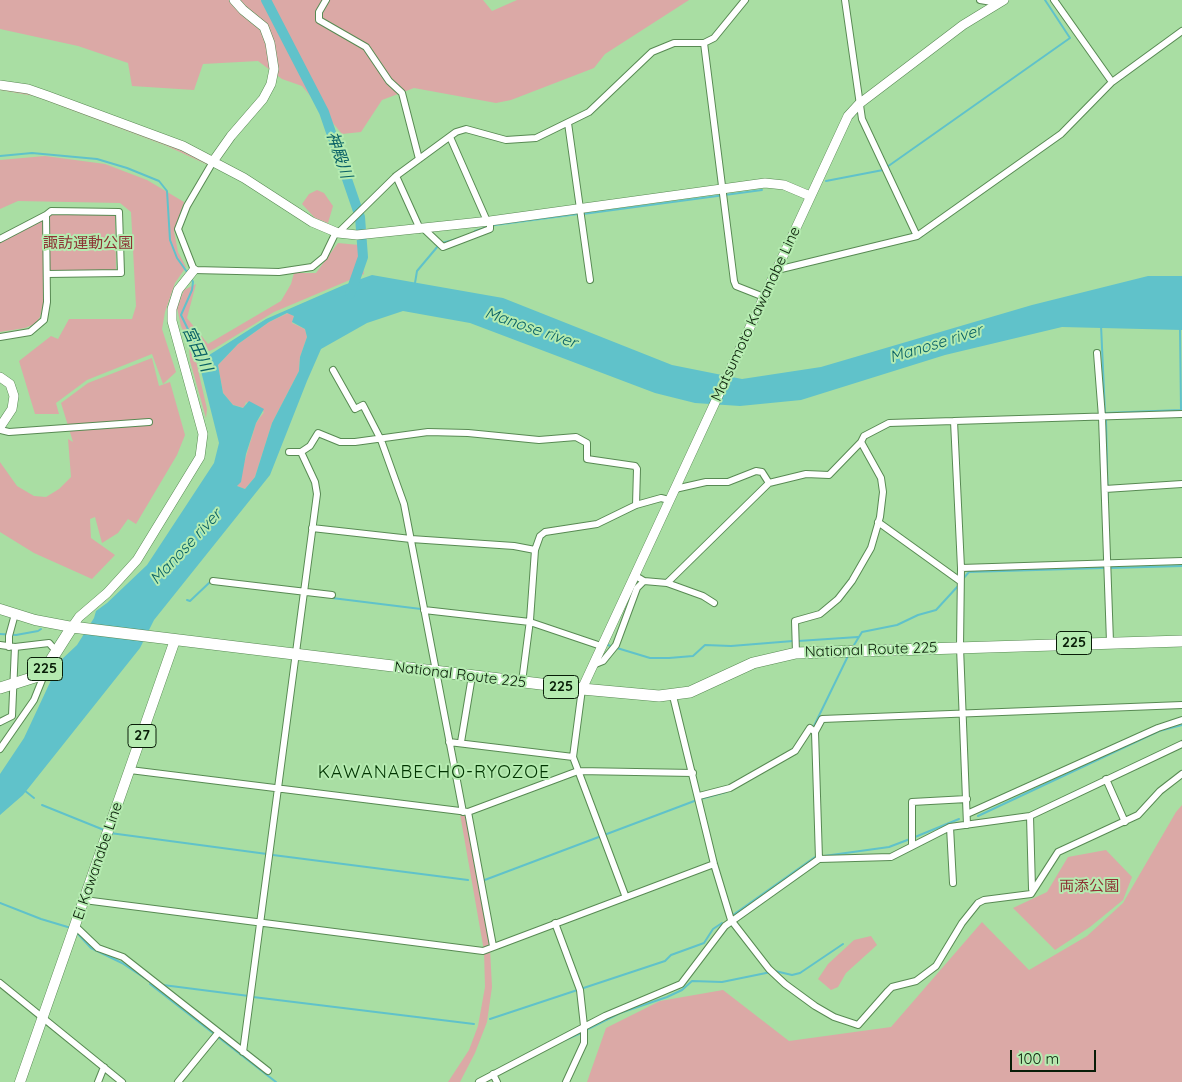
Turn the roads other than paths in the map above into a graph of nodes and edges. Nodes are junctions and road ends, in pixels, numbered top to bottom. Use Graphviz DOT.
graph roads {
  1 [pos="234,0"];
  2 [pos="326,0"];
  3 [pos="744,0"];
  4 [pos="845,0"];
  5 [pos="980,0"];
  6 [pos="1054,0"];
  7 [pos="1001,1"];
  8 [pos="1182,30"];
  9 [pos="704,43"];
  10 [pos="1112,82"];
  11 [pos="0,85"];
  12 [pos="859,104"];
  13 [pos="568,124"];
  14 [pos="450,137"];
  15 [pos="420,159"];
  16 [pos="214,160"];
  17 [pos="396,176"];
  18 [pos="724,193"];
  19 [pos="810,196"];
  20 [pos="580,212"];
  21 [pos="46,215"];
  22 [pos="489,224"];
  23 [pos="422,229"];
  24 [pos="337,232"];
  25 [pos="917,236"];
  26 [pos="0,239"];
  27 [pos="777,270"];
  28 [pos="47,274"];
  29 [pos="190,275"];
  30 [pos="590,280"];
  31 [pos="764,296"];
  32 [pos="0,337"];
  33 [pos="1096,353"];
  34 [pos="333,370"];
  35 [pos="0,376"];
  36 [pos="1182,414"];
  37 [pos="1102,417"];
  38 [pos="954,421"];
  39 [pos="148,422"];
  40 [pos="0,428"];
  41 [pos="381,440"];
  42 [pos="861,442"];
  43 [pos="289,452"];
  44 [pos="301,452"];
  45 [pos="769,482"];
  46 [pos="1182,484"];
  47 [pos="675,488"];
  48 [pos="1107,488"];
  49 [pos="669,500"];
  50 [pos="636,505"];
  51 [pos="878,522"];
  52 [pos="312,528"];
  53 [pos="411,539"];
  54 [pos="535,550"];
  55 [pos="1182,561"];
  56 [pos="1106,565"];
  57 [pos="962,568"];
  58 [pos="634,575"];
  59 [pos="213,581"];
  60 [pos="644,581"];
  61 [pos="667,583"];
  62 [pos="960,583"];
  63 [pos="304,594"];
  64 [pos="332,596"];
  65 [pos="714,603"];
  66 [pos="0,609"];
  67 [pos="424,610"];
  68 [pos="15,614"];
  69 [pos="530,621"];
  70 [pos="72,627"];
  71 [pos="175,640"];
  72 [pos="1182,641"];
  73 [pos="1110,642"];
  74 [pos="0,645"];
  75 [pos="795,645"];
  76 [pos="601,646"];
  77 [pos="12,647"];
  78 [pos="960,647"];
  79 [pos="57,652"];
  80 [pos="297,655"];
  81 [pos="593,665"];
  82 [pos="46,668"];
  83 [pos="436,672"];
  84 [pos="472,676"];
  85 [pos="522,682"];
  86 [pos="14,684"];
  87 [pos="0,688"];
  88 [pos="582,689"];
  89 [pos="673,696"];
  90 [pos="1182,706"];
  91 [pos="964,715"];
  92 [pos="1182,720"];
  93 [pos="0,722"];
  94 [pos="813,730"];
  95 [pos="450,742"];
  96 [pos="461,742"];
  97 [pos="1182,744"];
  98 [pos="0,749"];
  99 [pos="573,757"];
  100 [pos="130,770"];
  101 [pos="578,770"];
  102 [pos="693,773"];
  103 [pos="1182,774"];
  104 [pos="1106,779"];
  105 [pos="278,790"];
  106 [pos="699,798"];
  107 [pos="967,799"];
  108 [pos="466,812"];
  109 [pos="967,814"];
  110 [pos="1030,816"];
  111 [pos="1125,822"];
  112 [pos="967,825"];
  113 [pos="950,828"];
  114 [pos="912,841"];
  115 [pos="819,859"];
  116 [pos="714,864"];
  117 [pos="953,883"];
  118 [pos="1032,890"];
  119 [pos="625,896"];
  120 [pos="84,900"];
  121 [pos="731,920"];
  122 [pos="261,923"];
  123 [pos="555,923"];
  124 [pos="74,929"];
  125 [pos="492,946"];
  126 [pos="0,983"];
  127 [pos="43,1018"];
  128 [pos="585,1029"];
  129 [pos="217,1034"];
  130 [pos="243,1052"];
  131 [pos="104,1067"];
  132 [pos="268,1071"];
  133 [pos="493,1074"];
  134 [pos="20,1082"];
  135 [pos="98,1082"];
  136 [pos="122,1082"];
  137 [pos="178,1082"];
  138 [pos="479,1082"];
  139 [pos="497,1082"];
  140 [pos="566,1082"];
  1 -- 16 [label="street"];
  2 -- 15 [label="street"];
  3 -- 9 [label="street"];
  4 -- 12 [label="street"];
  5 -- 7 [label="street"];
  6 -- 10 [label="street"];
  7 -- 12 [label="street, Matsumoto Kawanabe Line"];
  8 -- 10 [label="street"];
  9 -- 13 [label="street"];
  9 -- 18 [label="street"];
  10 -- 25 [label="street"];
  11 -- 16 [label="street"];
  12 -- 19 [label="street, Matsumoto Kawanabe Line"];
  12 -- 25 [label="street"];
  13 -- 14 [label="street"];
  13 -- 20 [label="street"];
  14 -- 15 [label="street"];
  14 -- 22 [label="street"];
  15 -- 17 [label="street"];
  16 -- 24 [label="street"];
  16 -- 29 [label="street"];
  17 -- 23 [label="street"];
  17 -- 24 [label="street"];
  18 -- 19 [label="street"];
  18 -- 20 [label="street"];
  18 -- 31 [label="street"];
  19 -- 27 [label="street, Matsumoto Kawanabe Line"];
  20 -- 22 [label="street"];
  20 -- 30 [label="street"];
  21 -- 26 [label="street"];
  21 -- 28 [label="street"];
  21 -- 28 [label="street"];
  22 -- 23 [label="street"];
  22 -- 23 [label="street"];
  23 -- 24 [label="street"];
  24 -- 29 [label="street"];
  25 -- 27 [label="street"];
  27 -- 31 [label="street, Matsumoto Kawanabe Line"];
  28 -- 32 [label="street"];
  29 -- 70 [label="street"];
  31 -- 47 [label="street, Matsumoto Kawanabe Line"];
  33 -- 37 [label="street"];
  34 -- 41 [label="street"];
  35 -- 40 [label="street"];
  36 -- 37 [label="street"];
  37 -- 38 [label="street"];
  37 -- 48 [label="street"];
  38 -- 42 [label="street"];
  38 -- 57 [label="street"];
  39 -- 40 [label="street"];
  41 -- 44 [label="street"];
  41 -- 50 [label="street"];
  41 -- 53 [label="street"];
  42 -- 45 [label="street"];
  42 -- 51 [label="street"];
  43 -- 44 [label="street"];
  44 -- 52 [label="street"];
  45 -- 47 [label="street"];
  45 -- 61 [label="street"];
  46 -- 48 [label="street"];
  47 -- 49 [label="street, Matsumoto Kawanabe Line"];
  48 -- 56 [label="street"];
  49 -- 50 [label="street"];
  49 -- 58 [label="street, Matsumoto Kawanabe Line"];
  50 -- 54 [label="street"];
  51 -- 62 [label="street"];
  51 -- 75 [label="street"];
  52 -- 53 [label="street"];
  52 -- 63 [label="street"];
  53 -- 54 [label="street"];
  53 -- 67 [label="street"];
  54 -- 69 [label="street"];
  55 -- 56 [label="street"];
  56 -- 57 [label="street"];
  56 -- 73 [label="street"];
  57 -- 62 [label="street"];
  58 -- 60 [label="street"];
  58 -- 76 [label="street, Matsumoto Kawanabe Line"];
  59 -- 63 [label="street"];
  60 -- 61 [label="street"];
  60 -- 81 [label="street"];
  61 -- 65 [label="street"];
  62 -- 78 [label="street"];
  63 -- 64 [label="street"];
  63 -- 80 [label="street"];
  66 -- 68 [label="main road"];
  67 -- 69 [label="street"];
  67 -- 83 [label="street"];
  68 -- 70 [label="main road"];
  68 -- 77 [label="street"];
  69 -- 76 [label="street"];
  69 -- 85 [label="street"];
  70 -- 71 [label="highway, National Route 225 / 225"];
  70 -- 79 [label="highway, 225"];
  71 -- 80 [label="highway, National Route 225 / 225"];
  71 -- 100 [label="main road, Ei Kawanabe Line / 27"];
  72 -- 73 [label="highway, National Route 225 / 225"];
  73 -- 78 [label="highway, National Route 225 / 225"];
  74 -- 77 [label="street"];
  75 -- 78 [label="highway, National Route 225 / 225"];
  75 -- 89 [label="highway, National Route 225 / 225"];
  76 -- 81 [label="street, Matsumoto Kawanabe Line"];
  77 -- 79 [label="street"];
  77 -- 86 [label="street"];
  78 -- 91 [label="street"];
  79 -- 82 [label="highway, 225"];
  80 -- 83 [label="highway, National Route 225 / 225"];
  80 -- 105 [label="street"];
  81 -- 88 [label="street, Matsumoto Kawanabe Line"];
  82 -- 86 [label="highway, 225"];
  82 -- 98 [label="street"];
  83 -- 84 [label="highway, National Route 225 / 225"];
  83 -- 95 [label="street"];
  84 -- 85 [label="highway, National Route 225 / 225"];
  84 -- 96 [label="street"];
  85 -- 88 [label="highway, National Route 225 / 225"];
  86 -- 87 [label="highway, 225"];
  86 -- 93 [label="street"];
  88 -- 89 [label="highway, National Route 225 / 225"];
  88 -- 99 [label="street"];
  89 -- 102 [label="street"];
  90 -- 91 [label="street"];
  91 -- 94 [label="street"];
  91 -- 107 [label="street"];
  92 -- 109 [label="street"];
  94 -- 106 [label="street"];
  94 -- 115 [label="street"];
  95 -- 96 [label="street"];
  95 -- 108 [label="street"];
  96 -- 99 [label="street"];
  97 -- 104 [label="street"];
  99 -- 101 [label="street"];
  100 -- 105 [label="street"];
  100 -- 120 [label="main road, Ei Kawanabe Line / 27"];
  101 -- 102 [label="street"];
  101 -- 108 [label="street"];
  101 -- 119 [label="street"];
  102 -- 106 [label="street"];
  103 -- 111 [label="street"];
  104 -- 110 [label="street"];
  104 -- 111 [label="street"];
  105 -- 108 [label="street"];
  105 -- 122 [label="street"];
  106 -- 116 [label="street"];
  107 -- 109 [label="street"];
  107 -- 114 [label="street"];
  108 -- 125 [label="street"];
  109 -- 112 [label="street"];
  110 -- 112 [label="street"];
  110 -- 118 [label="street"];
  111 -- 118 [label="street"];
  112 -- 113 [label="street"];
  113 -- 114 [label="street"];
  113 -- 117 [label="street"];
  114 -- 115 [label="street"];
  115 -- 121 [label="street"];
  116 -- 119 [label="street"];
  116 -- 121 [label="street"];
  118 -- 121 [label="street"];
  119 -- 123 [label="street"];
  120 -- 122 [label="street"];
  120 -- 124 [label="main road, Ei Kawanabe Line / 27"];
  121 -- 128 [label="street"];
  122 -- 125 [label="street"];
  122 -- 130 [label="street"];
  123 -- 125 [label="street"];
  123 -- 128 [label="street"];
  124 -- 127 [label="main road, Ei Kawanabe Line / 27"];
  124 -- 129 [label="street"];
  126 -- 127 [label="street"];
  127 -- 131 [label="street"];
  127 -- 134 [label="main road, Ei Kawanabe Line / 27"];
  128 -- 133 [label="street"];
  128 -- 140 [label="street"];
  129 -- 130 [label="street"];
  129 -- 137 [label="street"];
  130 -- 132 [label="street"];
  131 -- 135 [label="street"];
  131 -- 136 [label="street"];
  133 -- 138 [label="street"];
  133 -- 139 [label="street"];
}
